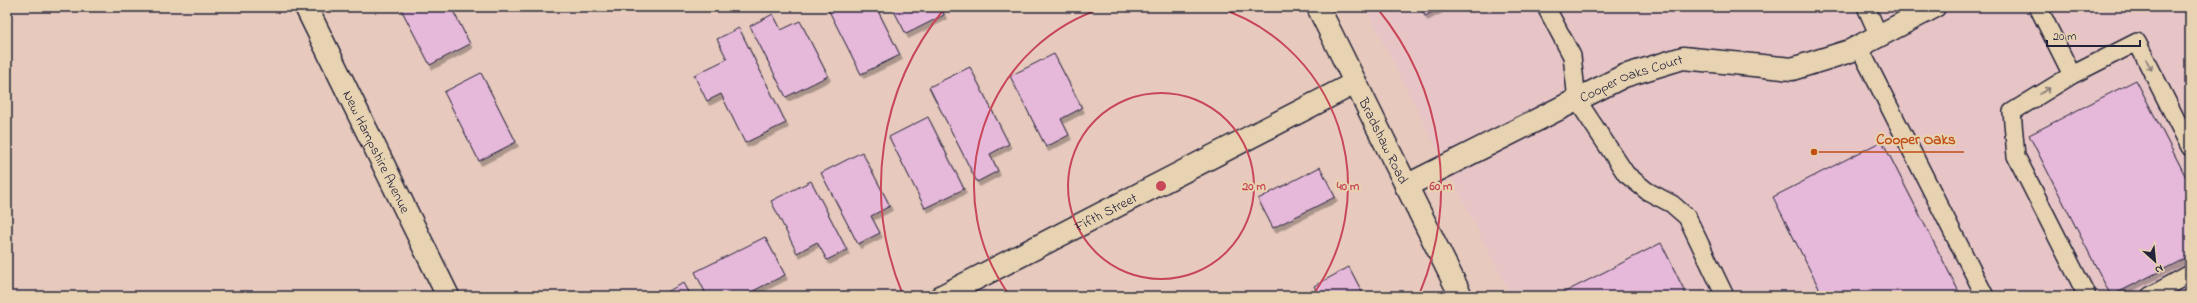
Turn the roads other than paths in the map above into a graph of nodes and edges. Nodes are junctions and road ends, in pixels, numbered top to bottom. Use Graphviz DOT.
graph roads {
  1 [pos="306,7"];
  2 [pos="1318,7"];
  3 [pos="1546,7"];
  4 [pos="1866,7"];
  5 [pos="1934,7"];
  6 [pos="2038,7"];
  7 [pos="1879,36"];
  8 [pos="1859,46"];
  9 [pos="2072,75"];
  10 [pos="1355,83"];
  11 [pos="1577,100"];
  12 [pos="2190,147"];
  13 [pos="1406,186"];
  14 [pos="2190,274"];
  15 [pos="448,296"];
  16 [pos="942,296"];
  17 [pos="1461,296"];
  18 [pos="1725,296"];
  19 [pos="1985,296"];
  20 [pos="2087,296"];
  21 [pos="2150,296"];
  1 -- 15 [label="street, New Hampshire Avenue"];
  2 -- 10 [label="street, Bradshaw Road"];
  3 -- 11 [label="lane"];
  4 -- 7 [label="lane"];
  5 -- 7 [label="street, Cooper Oaks Court"];
  6 -- 9 [label="lane"];
  7 -- 8 [label="street, Cooper Oaks Court"];
  8 -- 11 [label="street, Cooper Oaks Court"];
  8 -- 19 [label="lane"];
  9 -- 12 [label="lane, one-way"];
  20 -- 9 [label="lane, one-way"];
  10 -- 13 [label="street, Bradshaw Road"];
  10 -- 16 [label="street, Fifth Street"];
  11 -- 13 [label="street, Cooper Oaks Court"];
  11 -- 18 [label="lane"];
  13 -- 17 [label="street, Bradshaw Road"];
  14 -- 21 [label="lane"];
}
